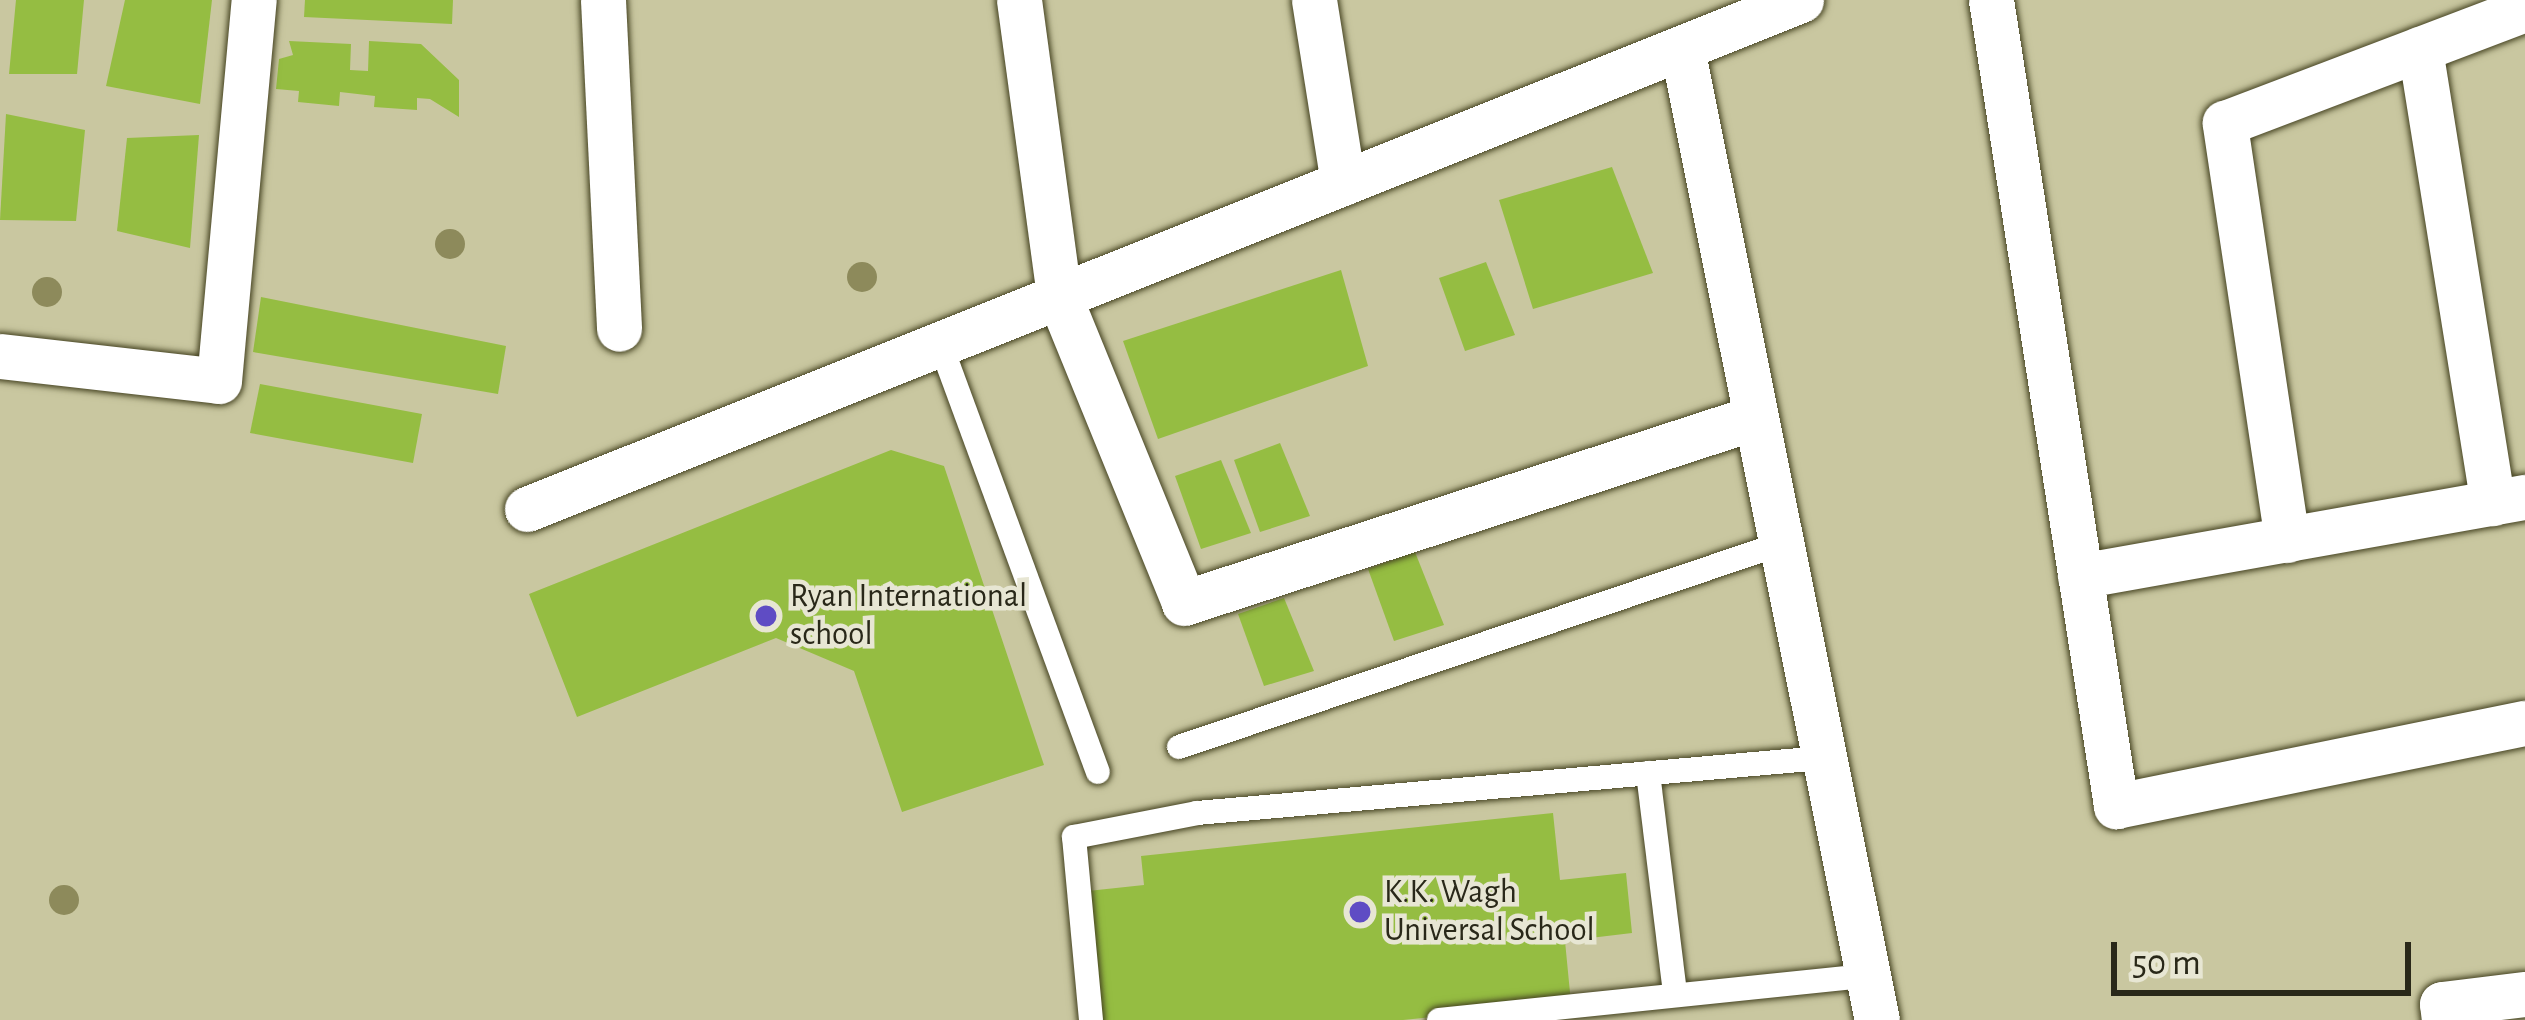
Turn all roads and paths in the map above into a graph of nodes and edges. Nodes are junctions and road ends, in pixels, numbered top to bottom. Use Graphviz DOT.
graph roads {
  1 [pos="254,0"];
  2 [pos="603,0"];
  3 [pos="1018,0"];
  4 [pos="1314,0"];
  5 [pos="1990,0"];
  6 [pos="1786,3"];
  7 [pos="2525,9"];
  8 [pos="1682,48"];
  9 [pos="2420,49"];
  10 [pos="1342,183"];
  11 [pos="1059,296"];
  12 [pos="619,329"];
  13 [pos="940,344"];
  14 [pos="0,356"];
  15 [pos="1756,417"];
  16 [pos="2509,500"];
  17 [pos="527,508"];
  18 [pos="2287,539"];
  19 [pos="1786,542"];
  20 [pos="2080,576"];
  21 [pos="2525,723"];
  22 [pos="1179,747"];
  23 [pos="1822,758"];
  24 [pos="1098,772"];
  25 [pos="1648,773"];
  26 [pos="1866,976"];
  27 [pos="1675,992"];
  28 [pos="2525,994"];
  29 [pos="1091,1020"];
  30 [pos="1439,1020"];
  31 [pos="1877,1020"];
  32 [pos="2444,1020"];
  1 -- 14 [label="street"];
  2 -- 12 [label="street"];
  3 -- 11 [label="street"];
  4 -- 10 [label="street"];
  5 -- 20 [label="street"];
  6 -- 8 [label="street"];
  7 -- 9 [label="street"];
  8 -- 10 [label="street"];
  8 -- 15 [label="street"];
  9 -- 16 [label="street"];
  9 -- 18 [label="street"];
  10 -- 11 [label="street"];
  11 -- 13 [label="street"];
  11 -- 15 [label="street"];
  13 -- 17 [label="street"];
  13 -- 24 [label="lane"];
  15 -- 19 [label="street"];
  16 -- 18 [label="street"];
  18 -- 20 [label="street"];
  19 -- 22 [label="lane"];
  19 -- 23 [label="street"];
  20 -- 21 [label="street"];
  23 -- 25 [label="lane"];
  23 -- 26 [label="street"];
  25 -- 27 [label="lane"];
  25 -- 29 [label="lane"];
  26 -- 27 [label="lane"];
  26 -- 31 [label="street"];
  27 -- 30 [label="lane"];
  28 -- 32 [label="street"];
}
